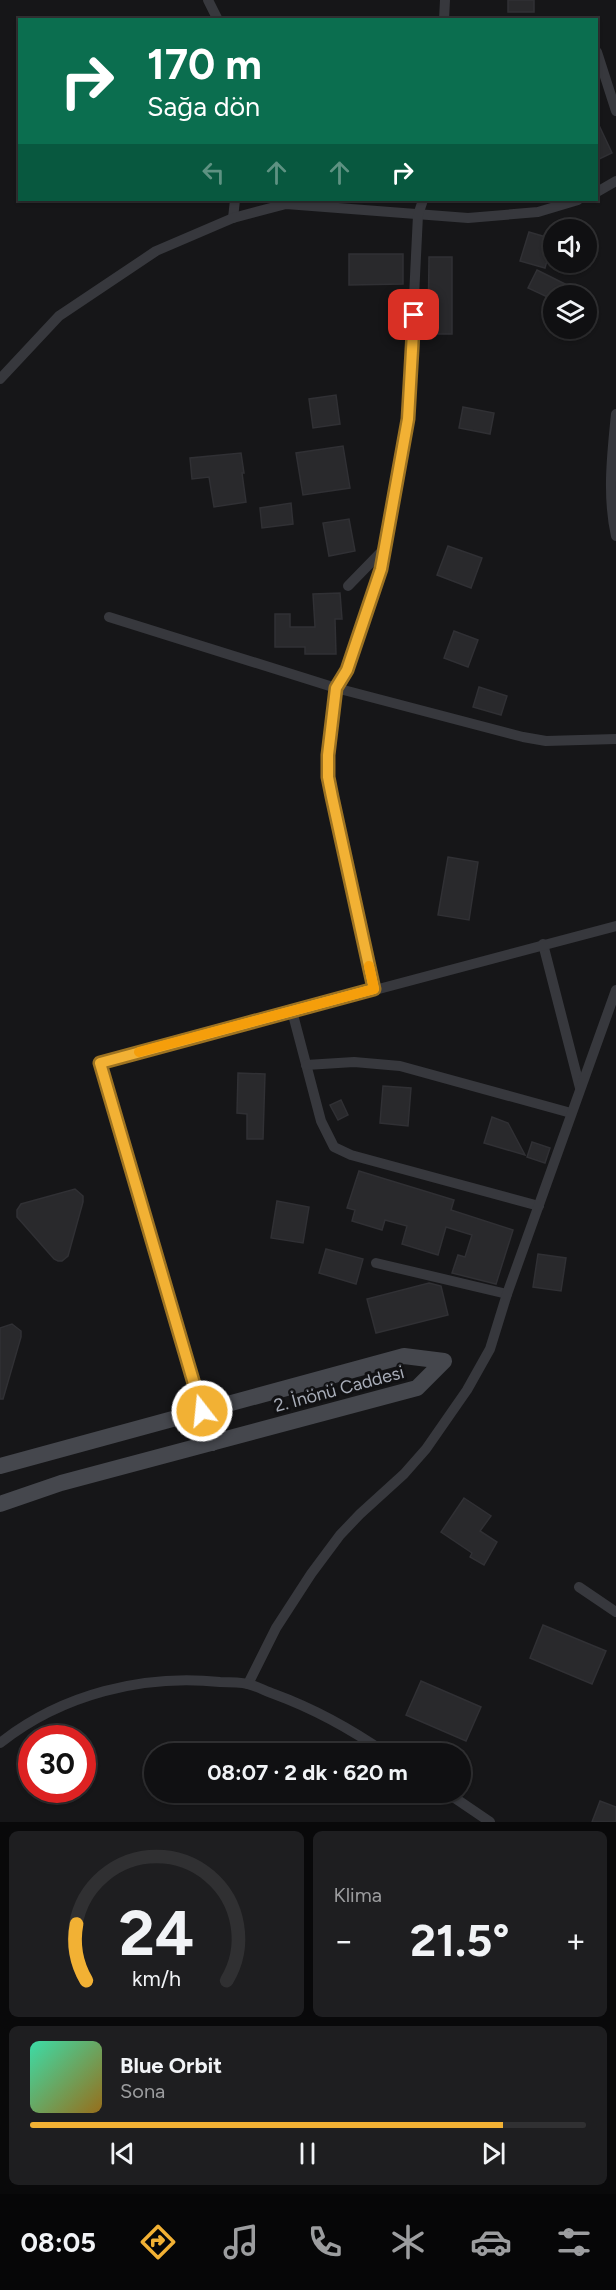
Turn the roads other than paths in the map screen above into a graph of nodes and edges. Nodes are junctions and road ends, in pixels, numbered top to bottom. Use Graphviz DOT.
graph roads {
  1 [pos="208,0"];
  2 [pos="445,0"];
  3 [pos="217,18"];
  4 [pos="444,18"];
  5 [pos="598,55"];
  6 [pos="616,111"];
  7 [pos="616,182"];
  8 [pos="598,191"];
  9 [pos="235,201"];
  10 [pos="423,201"];
  11 [pos="576,201"];
  12 [pos="418,215"];
  13 [pos="233,218"];
  14 [pos="0,380"];
  15 [pos="616,414"];
  16 [pos="616,536"];
  17 [pos="385,548"];
  18 [pos="348,586"];
  19 [pos="109,617"];
  20 [pos="336,688"];
  21 [pos="616,739"];
  22 [pos="616,926"];
  23 [pos="543,944"];
  24 [pos="374,989"];
  25 [pos="616,990"];
  26 [pos="292,1011"];
  27 [pos="306,1065"];
  28 [pos="580,1088"];
  29 [pos="571,1113"];
  30 [pos="539,1206"];
  31 [pos="376,1263"];
  32 [pos="507,1294"];
  33 [pos="202,1411"];
  34 [pos="212,1443"];
  35 [pos="0,1466"];
  36 [pos="0,1504"];
  37 [pos="579,1587"];
  38 [pos="616,1612"];
  39 [pos="248,1684"];
  40 [pos="0,1743"];
  41 [pos="371,1743"];
  42 [pos="462,1803"];
  43 [pos="490,1822"];
  1 -- 3 [label="street"];
  2 -- 4 [label="street"];
  5 -- 6 [label="street"];
  7 -- 8 [label="street"];
  9 -- 13 [label="street"];
  10 -- 12 [label="street"];
  11 -- 12 [label="street"];
  12 -- 13 [label="street"];
  12 -- 17 [label="street"];
  13 -- 14 [label="street"];
  15 -- 16 [label="street"];
  17 -- 18 [label="street"];
  17 -- 20 [label="street"];
  19 -- 20 [label="street"];
  20 -- 21 [label="street"];
  20 -- 24 [label="street"];
  22 -- 23 [label="street"];
  23 -- 24 [label="street"];
  23 -- 28 [label="street"];
  24 -- 26 [label="street"];
  25 -- 28 [label="street"];
  26 -- 27 [label="street"];
  26 -- 33 [label="street"];
  27 -- 29 [label="street"];
  27 -- 30 [label="street"];
  28 -- 29 [label="street"];
  29 -- 30 [label="street"];
  30 -- 32 [label="street"];
  31 -- 32 [label="street"];
  32 -- 39 [label="street"];
  33 -- 34 [label="main road"];
  33 -- 34 [label="main road, 2. İnönü Caddesi"];
  33 -- 35 [label="main road, 2. İnönü Caddesi"];
  34 -- 36 [label="main road, 2. İnönü Caddesi"];
  37 -- 38 [label="street"];
  39 -- 40 [label="street"];
  39 -- 41 [label="street"];
  42 -- 43 [label="street"];
}
